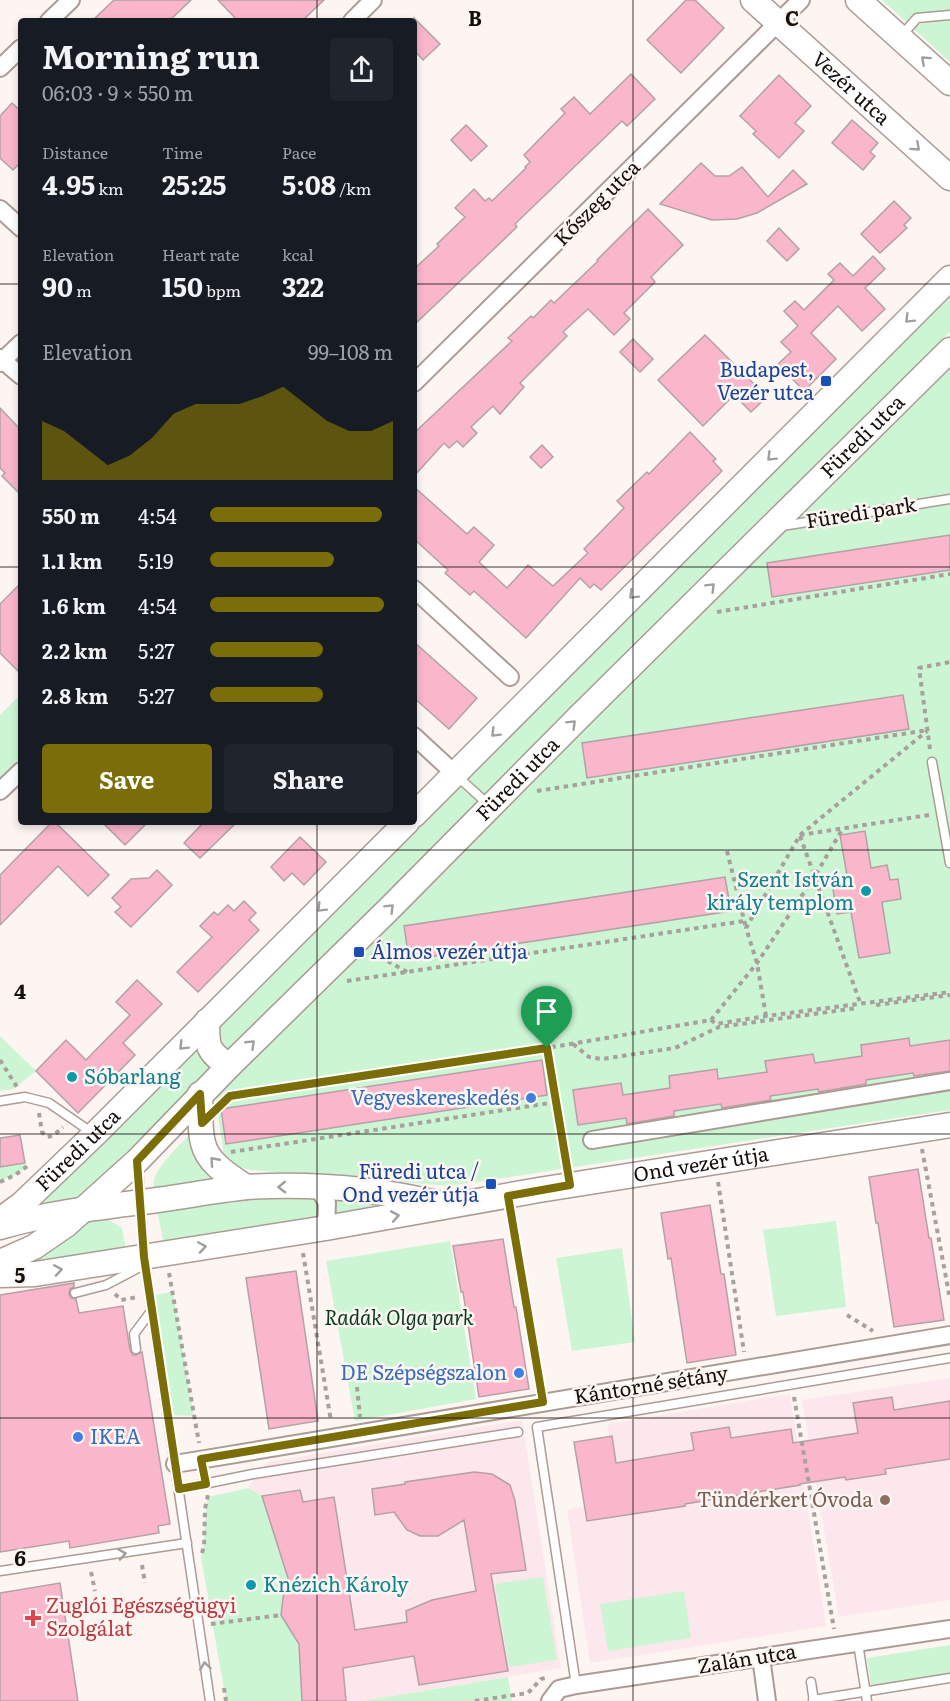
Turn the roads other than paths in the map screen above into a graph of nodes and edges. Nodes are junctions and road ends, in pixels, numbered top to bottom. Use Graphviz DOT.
graph roads {
  1 [pos="71,0"];
  2 [pos="373,0"];
  3 [pos="753,0"];
  4 [pos="801,0"];
  5 [pos="858,0"];
  6 [pos="950,15"];
  7 [pos="52,18"];
  8 [pos="355,18"];
  9 [pos="779,23"];
  10 [pos="900,38"];
  11 [pos="18,51"];
  12 [pos="0,68"];
  13 [pos="950,83"];
  14 [pos="950,177"];
  15 [pos="0,209"];
  16 [pos="18,225"];
  17 [pos="950,278"];
  18 [pos="18,346"];
  19 [pos="950,350"];
  20 [pos="1,360"];
  21 [pos="18,374"];
  22 [pos="417,380"];
  23 [pos="950,499"];
  24 [pos="772,528"];
  25 [pos="417,592"];
  26 [pos="510,677"];
  27 [pos="417,739"];
  28 [pos="932,762"];
  29 [pos="18,774"];
  30 [pos="455,774"];
  31 [pos="0,792"];
  32 [pos="490,807"];
  33 [pos="417,812"];
  34 [pos="404,825"];
  35 [pos="950,863"];
  36 [pos="207,1021"];
  37 [pos="229,1066"];
  38 [pos="950,1081"];
  39 [pos="200,1094"];
  40 [pos="0,1101"];
  41 [pos="950,1125"];
  42 [pos="95,1134"];
  43 [pos="591,1140"];
  44 [pos="137,1161"];
  45 [pos="317,1186"];
  46 [pos="246,1187"];
  47 [pos="140,1202"];
  48 [pos="452,1207"];
  49 [pos="85,1209"];
  50 [pos="0,1220"];
  51 [pos="0,1227"];
  52 [pos="326,1228"];
  53 [pos="152,1258"];
  54 [pos="0,1262"];
  55 [pos="0,1275"];
  56 [pos="75,1293"];
  57 [pos="152,1310"];
  58 [pos="950,1335"];
  59 [pos="136,1349"];
  60 [pos="950,1359"];
  61 [pos="518,1432"];
  62 [pos="175,1464"];
  63 [pos="179,1489"];
  64 [pos="187,1543"];
  65 [pos="0,1571"];
  66 [pos="950,1629"];
  67 [pos="858,1643"];
  68 [pos="760,1657"];
  69 [pos="950,1678"];
  70 [pos="811,1682"];
  71 [pos="576,1685"];
  72 [pos="866,1696"];
  73 [pos="814,1700"];
  74 [pos="210,1701"];
  75 [pos="550,1701"];
  76 [pos="767,1701"];
  1 -- 7 [label="street"];
  2 -- 8 [label="street"];
  3 -- 9 [label="main road, Vezér utca"];
  4 -- 9 [label="street, Kőszeg utca"];
  5 -- 10 [label="main road"];
  6 -- 10 [label="lane"];
  9 -- 14 [label="main road, Vezér utca, one-way"];
  9 -- 22 [label="street, Kőszeg utca"];
  13 -- 10 [label="main road, one-way"];
  11 -- 12 [label="street"];
  15 -- 16 [label="street"];
  17 -- 30 [label="main road, one-way"];
  18 -- 20 [label="street"];
  19 -- 24 [label="main road, Füredi utca"];
  20 -- 21 [label="street"];
  23 -- 24 [label="lane, Füredi park"];
  32 -- 24 [label="main road, Füredi utca, one-way"];
  25 -- 26 [label="street"];
  27 -- 30 [label="street"];
  28 -- 35 [label="lane"];
  29 -- 31 [label="street"];
  30 -- 32 [label="lane"];
  30 -- 33 [label="main road"];
  37 -- 32 [label="main road, Füredi utca, one-way"];
  34 -- 36 [label="main road, Füredi utca, one-way"];
  36 -- 37 [label="main road"];
  36 -- 42 [label="main road, Füredi utca, one-way"];
  37 -- 39 [label="main road, Füredi utca"];
  38 -- 43 [label="street"];
  39 -- 44 [label="main road, Füredi utca"];
  46 -- 39 [label="main road, one-way"];
  40 -- 42 [label="lane"];
  41 -- 48 [label="main road, Ond vezér útja"];
  42 -- 50 [label="main road, Füredi utca"];
  44 -- 47 [label="lane"];
  44 -- 49 [label="main road, Füredi utca"];
  45 -- 46 [label="main road, Ond vezér útja, one-way"];
  45 -- 48 [label="main road, Ond vezér útja"];
  45 -- 52 [label="street"];
  46 -- 47 [label="main road, Ond vezér útja"];
  47 -- 49 [label="main road, Ond vezér útja"];
  47 -- 53 [label="lane"];
  52 -- 48 [label="main road, Ond vezér útja, one-way"];
  49 -- 51 [label="main road, Ond vezér útja"];
  49 -- 54 [label="main road, Füredi utca"];
  53 -- 52 [label="main road, Ond vezér útja, one-way"];
  55 -- 53 [label="main road, Ond vezér útja, one-way"];
  53 -- 56 [label="lane"];
  53 -- 57 [label="lane"];
  57 -- 59 [label="lane"];
  57 -- 62 [label="lane"];
  58 -- 62 [label="street, Kántorné sétány"];
  60 -- 71 [label="lane, Kántorné sétány"];
  61 -- 63 [label="lane"];
  62 -- 63 [label="lane"];
  63 -- 64 [label="lane"];
  65 -- 64 [label="lane, one-way"];
  74 -- 64 [label="lane, one-way"];
  66 -- 67 [label="street, Zalán utca"];
  67 -- 68 [label="street, Zalán utca"];
  67 -- 72 [label="lane"];
  68 -- 71 [label="street, Zalán utca"];
  68 -- 76 [label="street"];
  69 -- 72 [label="lane"];
  70 -- 73 [label="lane"];
  71 -- 75 [label="street, Zalán utca"];
  72 -- 73 [label="lane"];
}
